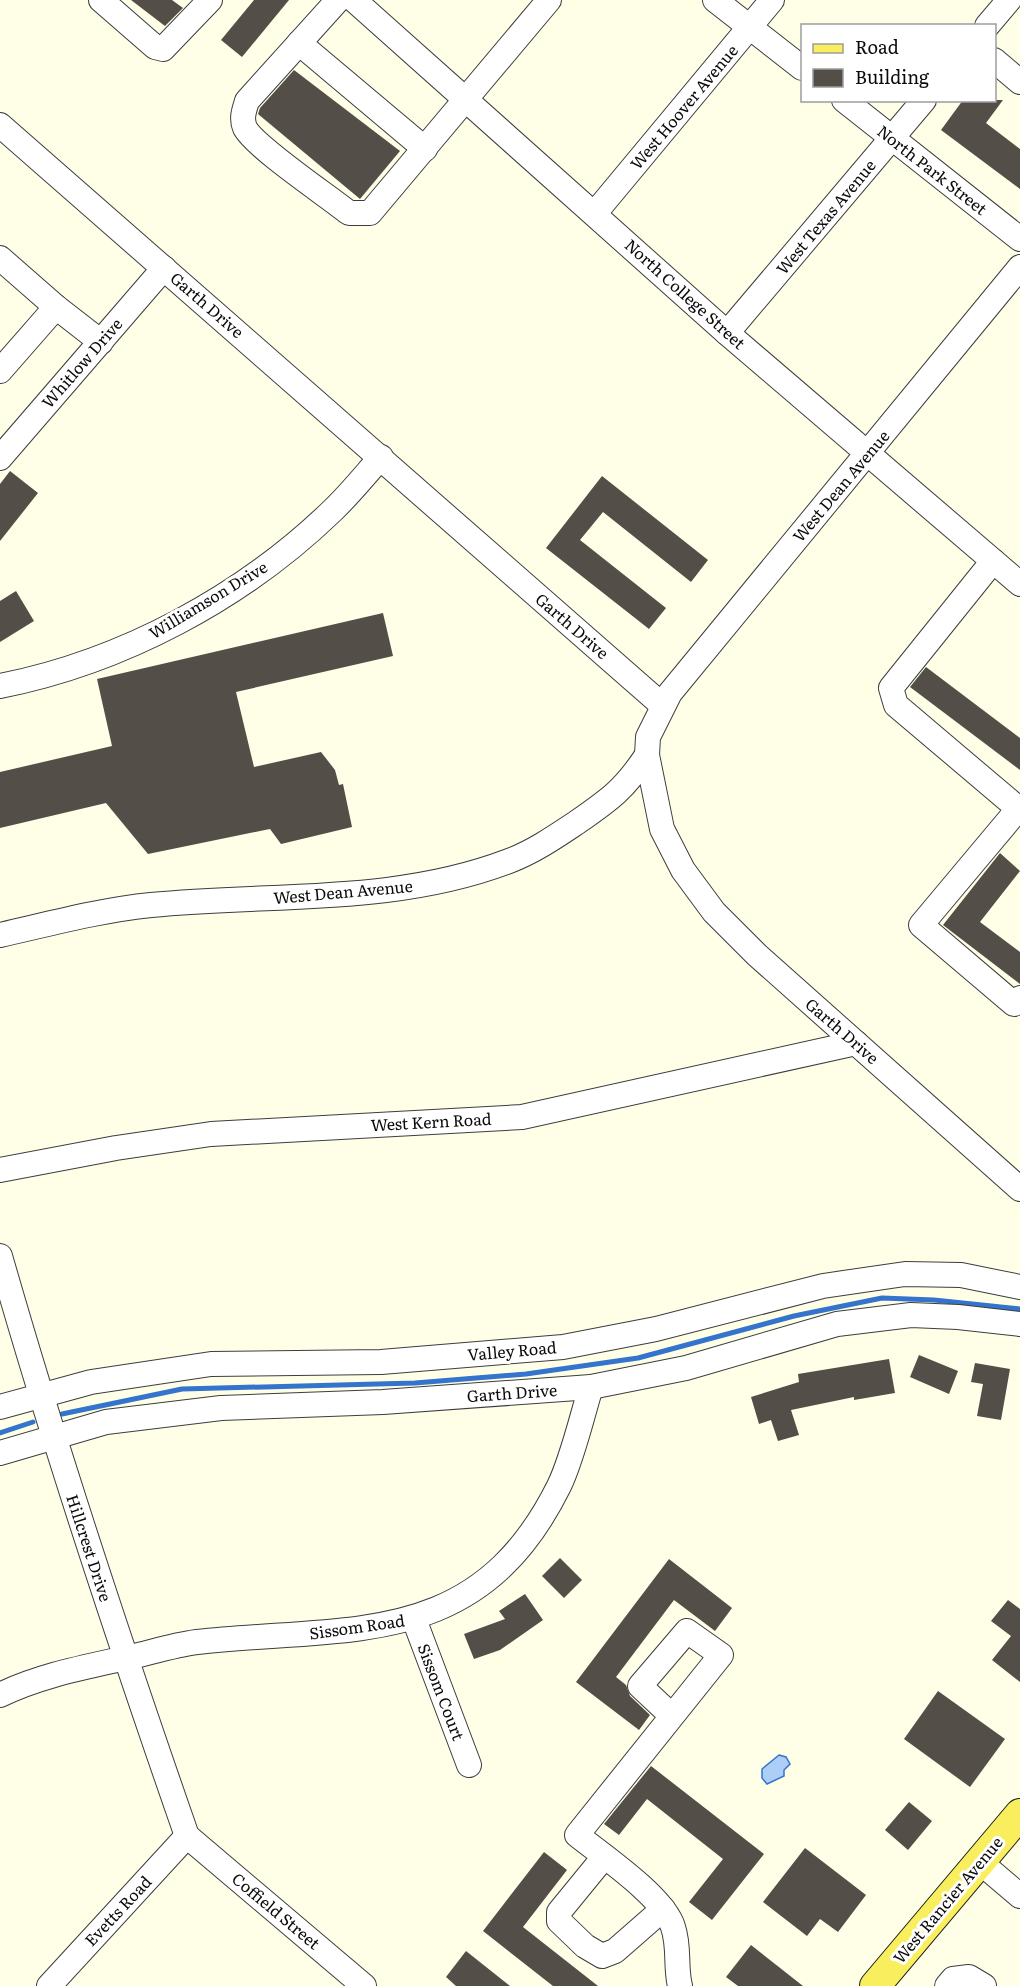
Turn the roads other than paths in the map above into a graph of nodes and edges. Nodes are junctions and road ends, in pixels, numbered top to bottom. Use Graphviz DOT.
graph roads {
  1 [pos="101,0"];
  2 [pos="210,0"];
  3 [pos="338,0"];
  4 [pos="354,0"];
  5 [pos="549,0"];
  6 [pos="715,0"];
  7 [pos="772,0"];
  8 [pos="1009,0"];
  9 [pos="989,24"];
  10 [pos="750,27"];
  11 [pos="299,43"];
  12 [pos="996,62"];
  13 [pos="801,67"];
  14 [pos="1020,82"];
  15 [pos="465,102"];
  16 [pos="847,102"];
  17 [pos="922,102"];
  18 [pos="0,125"];
  19 [pos="892,138"];
  20 [pos="425,149"];
  21 [pos="595,213"];
  22 [pos="1020,239"];
  23 [pos="0,258"];
  24 [pos="1020,267"];
  25 [pos="164,268"];
  26 [pos="56,307"];
  27 [pos="727,333"];
  28 [pos="100,342"];
  29 [pos="0,371"];
  30 [pos="867,455"];
  31 [pos="381,457"];
  32 [pos="0,458"];
  33 [pos="993,561"];
  34 [pos="1020,584"];
  35 [pos="0,686"];
  36 [pos="662,705"];
  37 [pos="647,755"];
  38 [pos="1019,809"];
  39 [pos="0,935"];
  40 [pos="1020,998"];
  41 [pos="856,1043"];
  42 [pos="0,1170"];
  43 [pos="1020,1189"];
  44 [pos="0,1257"];
  45 [pos="1020,1287"];
  46 [pos="1020,1324"];
  47 [pos="591,1387"];
  48 [pos="40,1394"];
  49 [pos="0,1407"];
  50 [pos="53,1437"];
  51 [pos="0,1453"];
  52 [pos="414,1619"];
  53 [pos="125,1658"];
  54 [pos="0,1695"];
  55 [pos="672,1716"];
  56 [pos="469,1765"];
  57 [pos="1020,1814"];
  58 [pos="187,1836"];
  59 [pos="604,1857"];
  60 [pos="980,1862"];
  61 [pos="1016,1883"];
  62 [pos="663,1909"];
  63 [pos="49,1986"];
  64 [pos="364,1986"];
  65 [pos="680,1986"];
  66 [pos="875,1986"];
  67 [pos="947,1986"];
  68 [pos="984,1986"];
  1 -- 2 [label="street"];
  3 -- 11 [label="street"];
  4 -- 15 [label="street, North College Street"];
  5 -- 15 [label="street"];
  6 -- 10 [label="street"];
  7 -- 10 [label="street, West Hoover Avenue"];
  8 -- 9 [label="street"];
  10 -- 13 [label="street"];
  10 -- 21 [label="street, West Hoover Avenue"];
  11 -- 20 [label="street"];
  11 -- 20 [label="street"];
  12 -- 14 [label="street"];
  15 -- 20 [label="street"];
  15 -- 21 [label="street, North College Street"];
  16 -- 19 [label="street, North Park Street"];
  17 -- 19 [label="street, West Texas Avenue"];
  18 -- 25 [label="street, Garth Drive"];
  19 -- 22 [label="street, North Park Street"];
  19 -- 27 [label="street, West Texas Avenue"];
  21 -- 27 [label="street, North College Street"];
  23 -- 26 [label="street"];
  24 -- 30 [label="street, West Dean Avenue"];
  25 -- 28 [label="street, Whitlow Drive"];
  25 -- 31 [label="street, Garth Drive"];
  26 -- 28 [label="street"];
  26 -- 29 [label="street"];
  27 -- 30 [label="street, North College Street"];
  28 -- 32 [label="street, Whitlow Drive"];
  30 -- 33 [label="street, North College Street"];
  30 -- 36 [label="street, West Dean Avenue"];
  31 -- 35 [label="street, Williamson Drive"];
  31 -- 36 [label="street, Garth Drive"];
  33 -- 34 [label="street, North College Street"];
  33 -- 38 [label="street"];
  36 -- 37 [label="street, Garth Drive"];
  37 -- 39 [label="street, West Dean Avenue"];
  37 -- 41 [label="street, Garth Drive"];
  38 -- 40 [label="street"];
  41 -- 42 [label="street, West Kern Road"];
  41 -- 43 [label="street, Garth Drive"];
  44 -- 48 [label="street, Hillcrest Drive"];
  45 -- 48 [label="street, Valley Road"];
  46 -- 47 [label="street, Garth Drive"];
  47 -- 50 [label="street, Garth Drive"];
  47 -- 52 [label="street, Sissom Road"];
  48 -- 49 [label="street, Valley Road"];
  48 -- 50 [label="street, Hillcrest Drive"];
  50 -- 51 [label="street, Garth Drive"];
  50 -- 53 [label="street, Hillcrest Drive"];
  52 -- 53 [label="street, Sissom Road"];
  52 -- 56 [label="street, Sissom Court"];
  53 -- 54 [label="street, Sissom Road"];
  53 -- 58 [label="street, Hillcrest Drive"];
  55 -- 59 [label="street"];
  57 -- 60 [label="main road, West Rancier Avenue"];
  58 -- 63 [label="street, Evetts Road"];
  58 -- 64 [label="street, Coffield Street"];
  59 -- 62 [label="street"];
  59 -- 62 [label="street"];
  60 -- 61 [label="street"];
  60 -- 66 [label="main road, West Rancier Avenue"];
  62 -- 65 [label="street"];
  67 -- 68 [label="street"];
}
